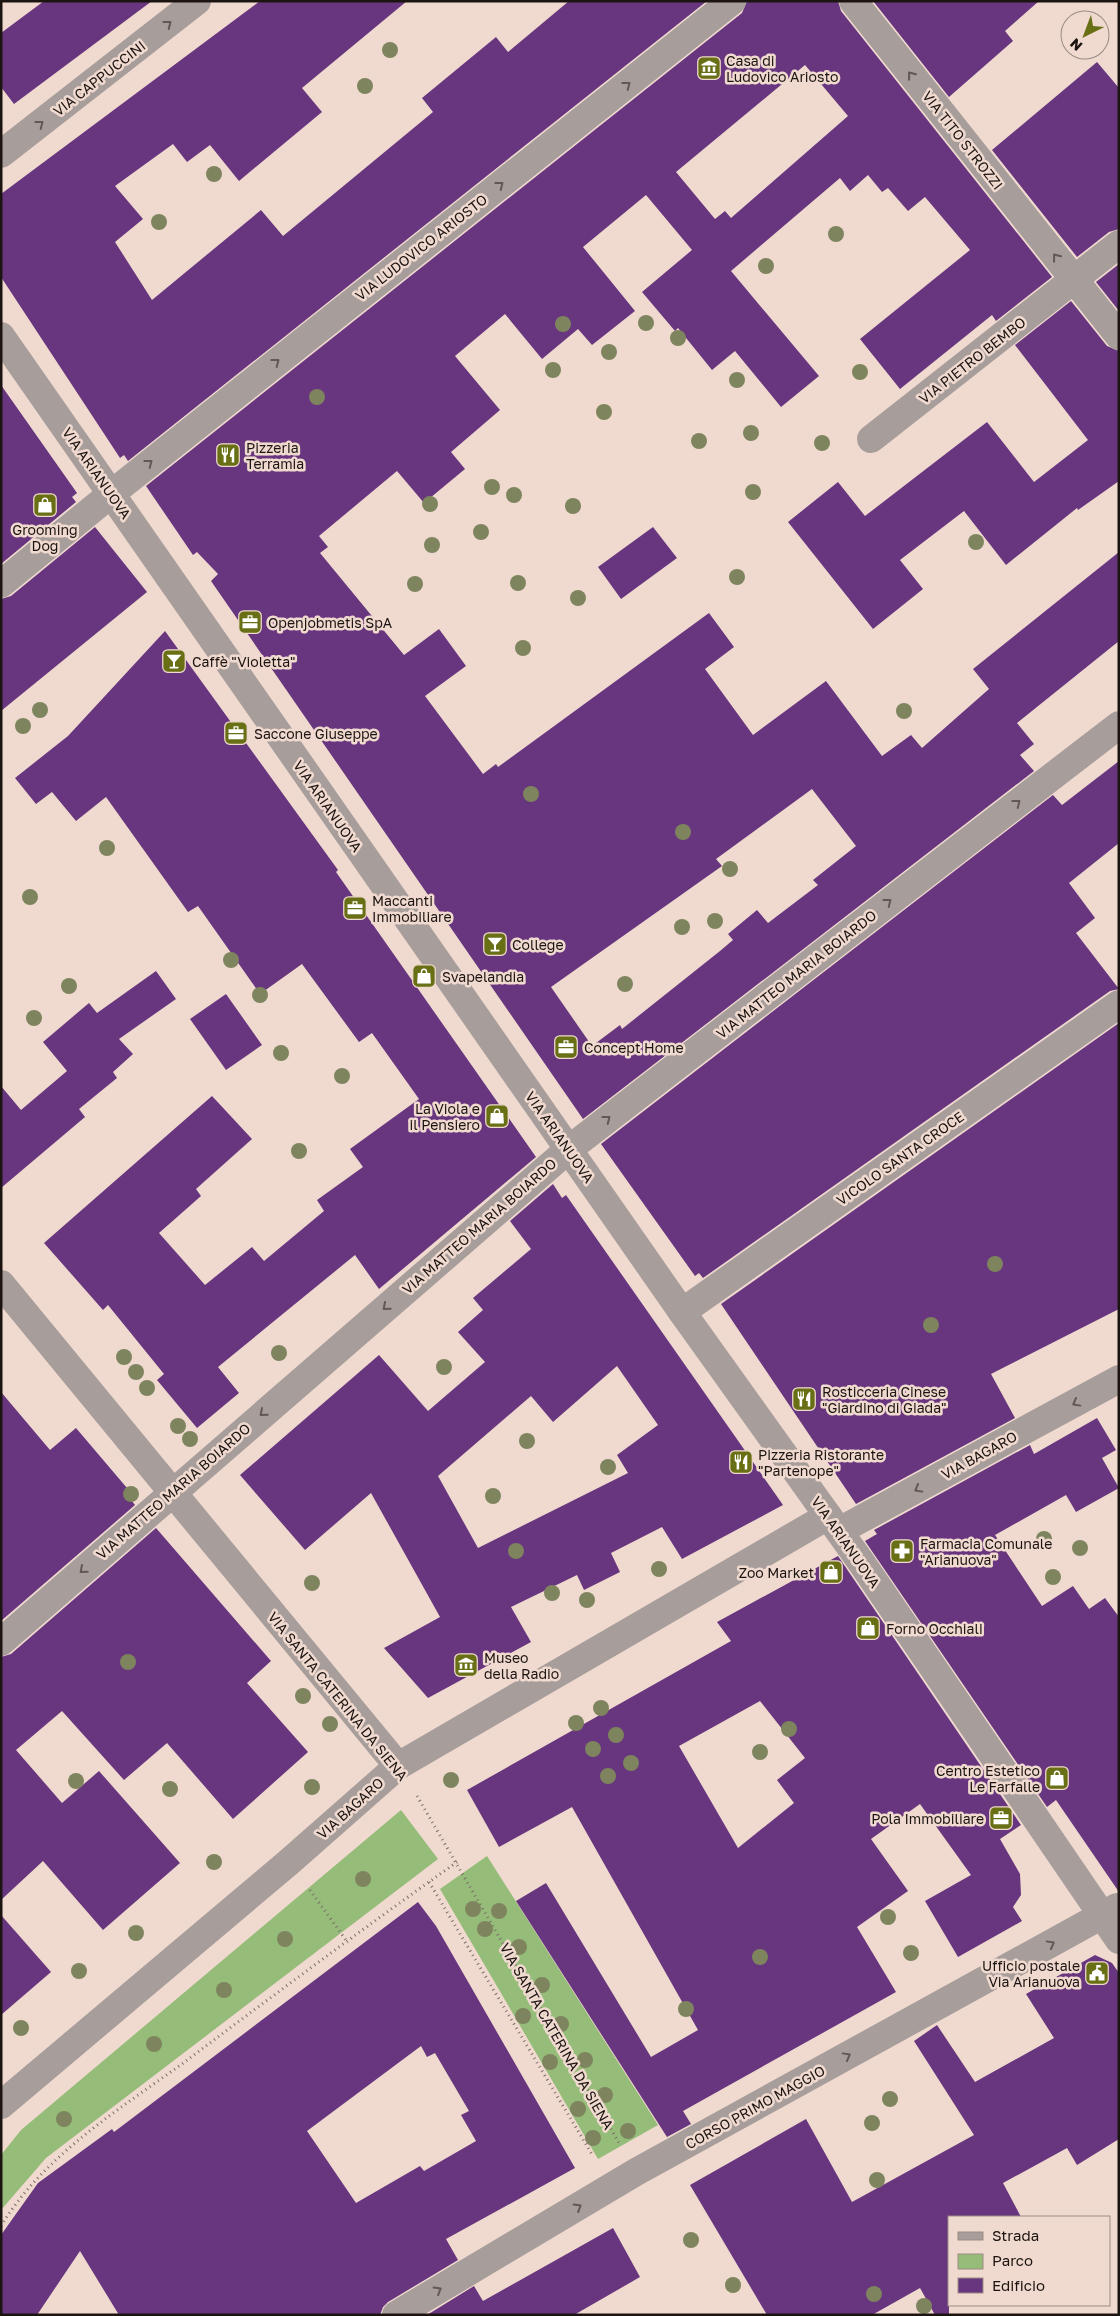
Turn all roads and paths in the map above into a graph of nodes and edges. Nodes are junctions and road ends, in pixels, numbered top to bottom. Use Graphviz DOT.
graph roads {
  1 [pos="197,1"];
  2 [pos="732,1"];
  3 [pos="853,1"];
  4 [pos="1,154"];
  5 [pos="1119,244"];
  6 [pos="1074,280"];
  7 [pos="1,336"];
  8 [pos="1119,336"];
  9 [pos="871,440"];
  10 [pos="111,494"];
  11 [pos="1,584"];
  12 [pos="1119,725"];
  13 [pos="1119,1004"];
  14 [pos="568,1149"];
  15 [pos="1,1284"];
  16 [pos="682,1312"];
  17 [pos="1119,1379"];
  18 [pos="172,1491"];
  19 [pos="834,1524"];
  20 [pos="1,1642"];
  21 [pos="398,1766"];
  22 [pos="289,1862"];
  23 [pos="457,1862"];
  24 [pos="429,1882"];
  25 [pos="1111,1911"];
  26 [pos="1119,1940"];
  27 [pos="348,1943"];
  28 [pos="6,2105"];
  29 [pos="636,2172"];
  30 [pos="611,2187"];
  31 [pos="1,2226"];
  32 [pos="396,2315"];
  4 -- 1 [label="street, VIA CAPPUCCINI, one-way"];
  10 -- 2 [label="street, VIA LUDOVICO ARIOSTO, one-way"];
  6 -- 3 [label="street, VIA TITO STROZZI, one-way"];
  5 -- 6 [label="street"];
  6 -- 8 [label="street, VIA TITO STROZZI"];
  6 -- 9 [label="street, VIA PIETRO BEMBO"];
  7 -- 10 [label="street, VIA ARIANUOVA"];
  10 -- 11 [label="street, VIA LUDOVICO ARIOSTO"];
  10 -- 14 [label="street, VIA ARIANUOVA"];
  14 -- 12 [label="street, VIA MATTEO MARIA BOIARDO, one-way"];
  13 -- 16 [label="street, VICOLO SANTA CROCE"];
  14 -- 16 [label="street, VIA ARIANUOVA"];
  14 -- 18 [label="street, VIA MATTEO MARIA BOIARDO, one-way"];
  15 -- 18 [label="street, VIA SANTA CATERINA DA SIENA"];
  16 -- 19 [label="street, VIA ARIANUOVA"];
  17 -- 19 [label="street, VIA BAGARO, one-way"];
  18 -- 20 [label="street, VIA MATTEO MARIA BOIARDO, one-way"];
  18 -- 21 [label="street, VIA SANTA CATERINA DA SIENA"];
  19 -- 21 [label="street, VIA BAGARO"];
  19 -- 25 [label="street, VIA ARIANUOVA"];
  21 -- 22 [label="street, VIA BAGARO"];
  21 -- 23 [label="path, VIA SANTA CATERINA DA SIENA"];
  22 -- 27 [label="path"];
  22 -- 28 [label="street, VIA BAGARO"];
  23 -- 24 [label="path"];
  23 -- 29 [label="path, VIA SANTA CATERINA DA SIENA"];
  24 -- 27 [label="path"];
  24 -- 30 [label="path"];
  25 -- 26 [label="street, VIA ARIANUOVA"];
  29 -- 25 [label="street, CORSO PRIMO MAGGIO, one-way"];
  27 -- 31 [label="path"];
  29 -- 30 [label="street, CORSO PRIMO MAGGIO"];
  32 -- 30 [label="street, CORSO PRIMO MAGGIO, one-way"];
}
